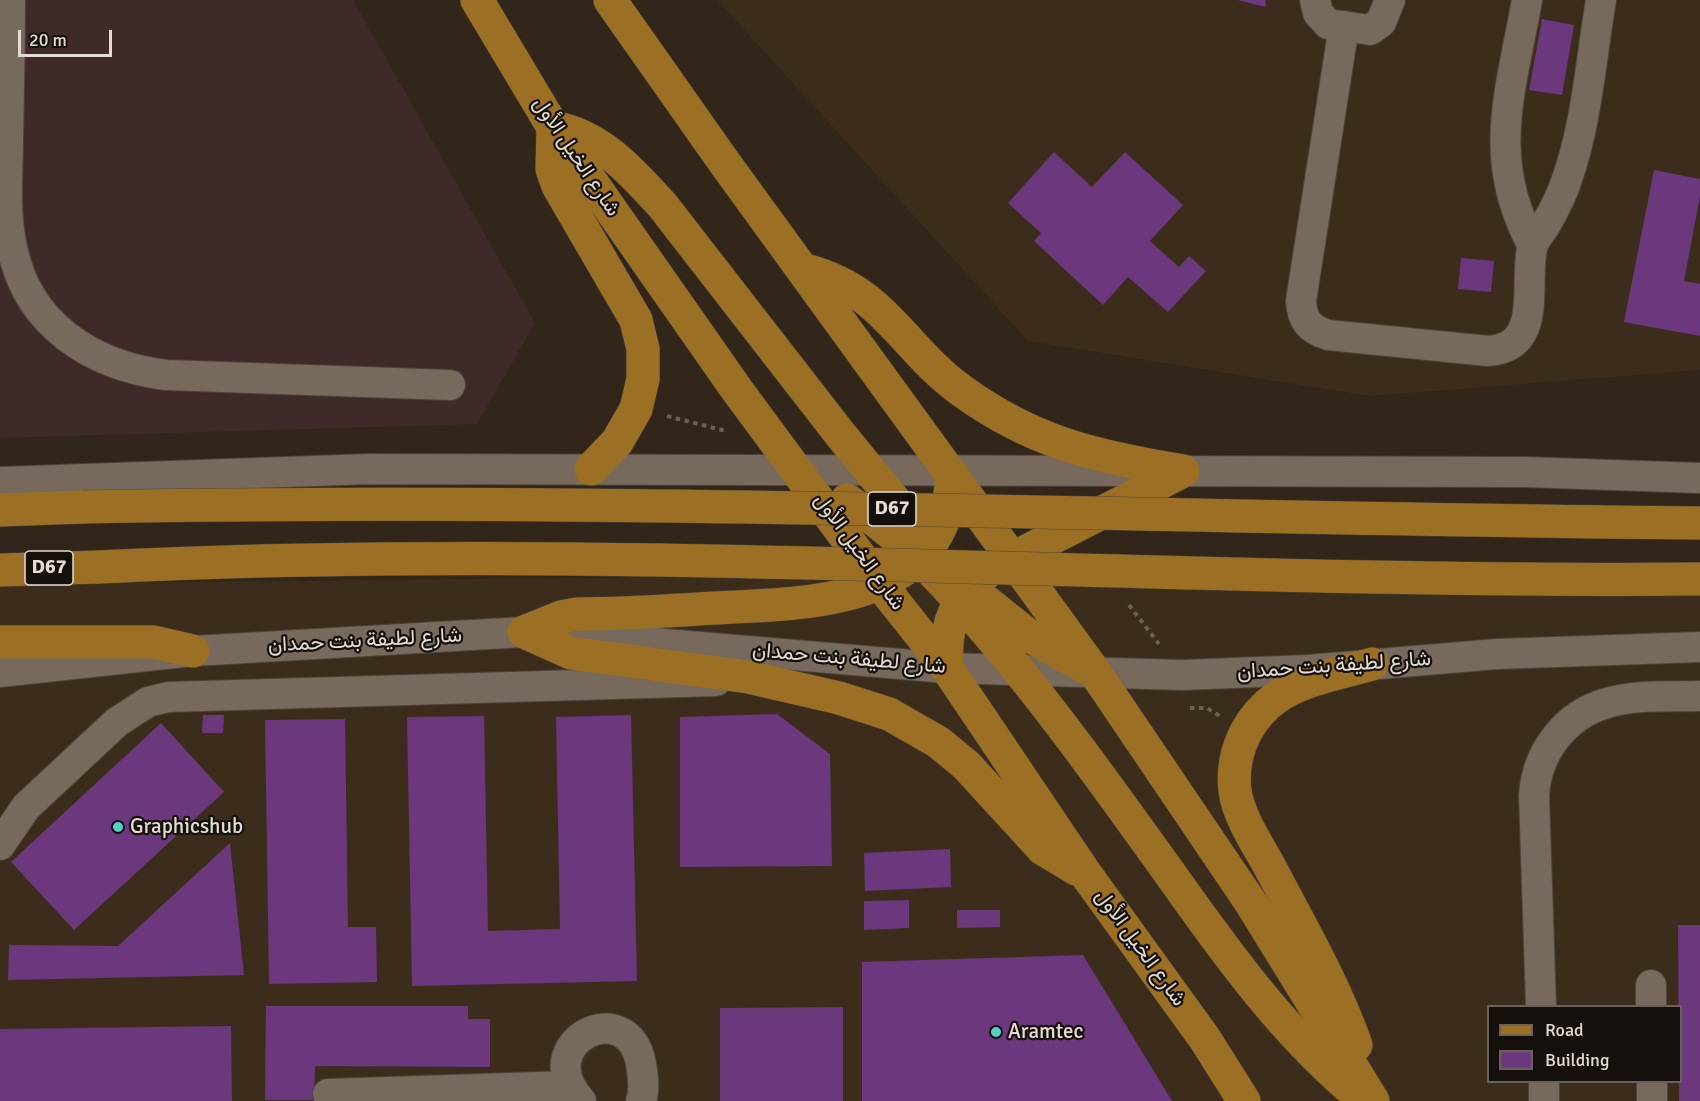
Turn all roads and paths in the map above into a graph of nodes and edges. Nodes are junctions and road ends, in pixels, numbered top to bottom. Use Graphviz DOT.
graph roads {
  1 [pos="10,0"];
  2 [pos="477,0"];
  3 [pos="610,0"];
  4 [pos="1315,0"];
  5 [pos="1390,0"];
  6 [pos="1527,0"];
  7 [pos="1601,0"];
  8 [pos="1344,26"];
  9 [pos="553,127"];
  10 [pos="1533,246"];
  11 [pos="805,270"];
  12 [pos="450,385"];
  13 [pos="591,469"];
  14 [pos="796,470"];
  15 [pos="870,470"];
  16 [pos="1183,471"];
  17 [pos="951,472"];
  18 [pos="1700,478"];
  19 [pos="3,487"];
  20 [pos="1700,523"];
  21 [pos="925,551"];
  22 [pos="1011,559"];
  23 [pos="0,570"];
  24 [pos="1700,579"];
  25 [pos="881,585"];
  26 [pos="965,593"];
  27 [pos="524,632"];
  28 [pos="0,642"];
  29 [pos="1700,647"];
  30 [pos="193,651"];
  31 [pos="1372,664"];
  32 [pos="947,668"];
  33 [pos="1019,670"];
  34 [pos="1094,671"];
  35 [pos="0,672"];
  36 [pos="748,677"];
  37 [pos="1700,696"];
  38 [pos="0,845"];
  39 [pos="1085,873"];
  40 [pos="1541,1005"];
  41 [pos="1544,1083"];
  42 [pos="1652,1083"];
  43 [pos="328,1094"];
  44 [pos="575,1094"];
  45 [pos="1369,1098"];
  46 [pos="641,1101"];
  47 [pos="1244,1101"];
  48 [pos="1544,1101"];
  49 [pos="1652,1101"];
  1 -- 12 [label="street"];
  2 -- 9 [label="main road, شارع الخيل الأول"];
  3 -- 11 [label="main road"];
  4 -- 8 [label="street"];
  5 -- 8 [label="street"];
  6 -- 10 [label="street"];
  7 -- 10 [label="street"];
  8 -- 10 [label="street"];
  9 -- 13 [label="main road"];
  9 -- 14 [label="main road, شارع الخيل الأول"];
  9 -- 15 [label="main road"];
  11 -- 16 [label="main road"];
  11 -- 17 [label="main road"];
  13 -- 14 [label="street, D67"];
  13 -- 19 [label="street, D67"];
  14 -- 15 [label="street, D67"];
  14 -- 21 [label="main road"];
  14 -- 25 [label="main road, شارع الخيل الأول"];
  15 -- 17 [label="street, D67"];
  15 -- 21 [label="main road"];
  16 -- 17 [label="street, D67"];
  16 -- 18 [label="street, D67"];
  16 -- 22 [label="main road"];
  17 -- 21 [label="main road"];
  17 -- 22 [label="main road"];
  19 -- 20 [label="main road, D67, bridge"];
  21 -- 25 [label="main road"];
  21 -- 26 [label="main road"];
  22 -- 26 [label="main road"];
  22 -- 34 [label="main road"];
  23 -- 24 [label="main road, D67, bridge"];
  25 -- 27 [label="main road"];
  25 -- 32 [label="main road, شارع الخيل الأول"];
  26 -- 32 [label="main road"];
  26 -- 33 [label="main road"];
  26 -- 34 [label="main road"];
  27 -- 30 [label="street, شارع لطيفة بنت حمدان"];
  27 -- 32 [label="street, شارع لطيفة بنت حمدان"];
  27 -- 36 [label="main road"];
  28 -- 30 [label="main road"];
  29 -- 31 [label="street, شارع لطيفة بنت حمدان"];
  30 -- 35 [label="street, شارع لطيفة بنت حمدان"];
  31 -- 34 [label="street, شارع لطيفة بنت حمدان"];
  31 -- 45 [label="main road"];
  32 -- 33 [label="street, شارع لطيفة بنت حمدان"];
  32 -- 39 [label="main road, شارع الخيل الأول"];
  33 -- 34 [label="street, شارع لطيفة بنت حمدان"];
  33 -- 45 [label="main road"];
  34 -- 45 [label="main road"];
  36 -- 38 [label="street"];
  36 -- 39 [label="main road"];
  37 -- 40 [label="street"];
  39 -- 47 [label="main road, شارع الخيل الأول"];
  41 -- 48 [label="street"];
  42 -- 49 [label="street"];
  43 -- 44 [label="street"];
  44 -- 46 [label="street"];
}
